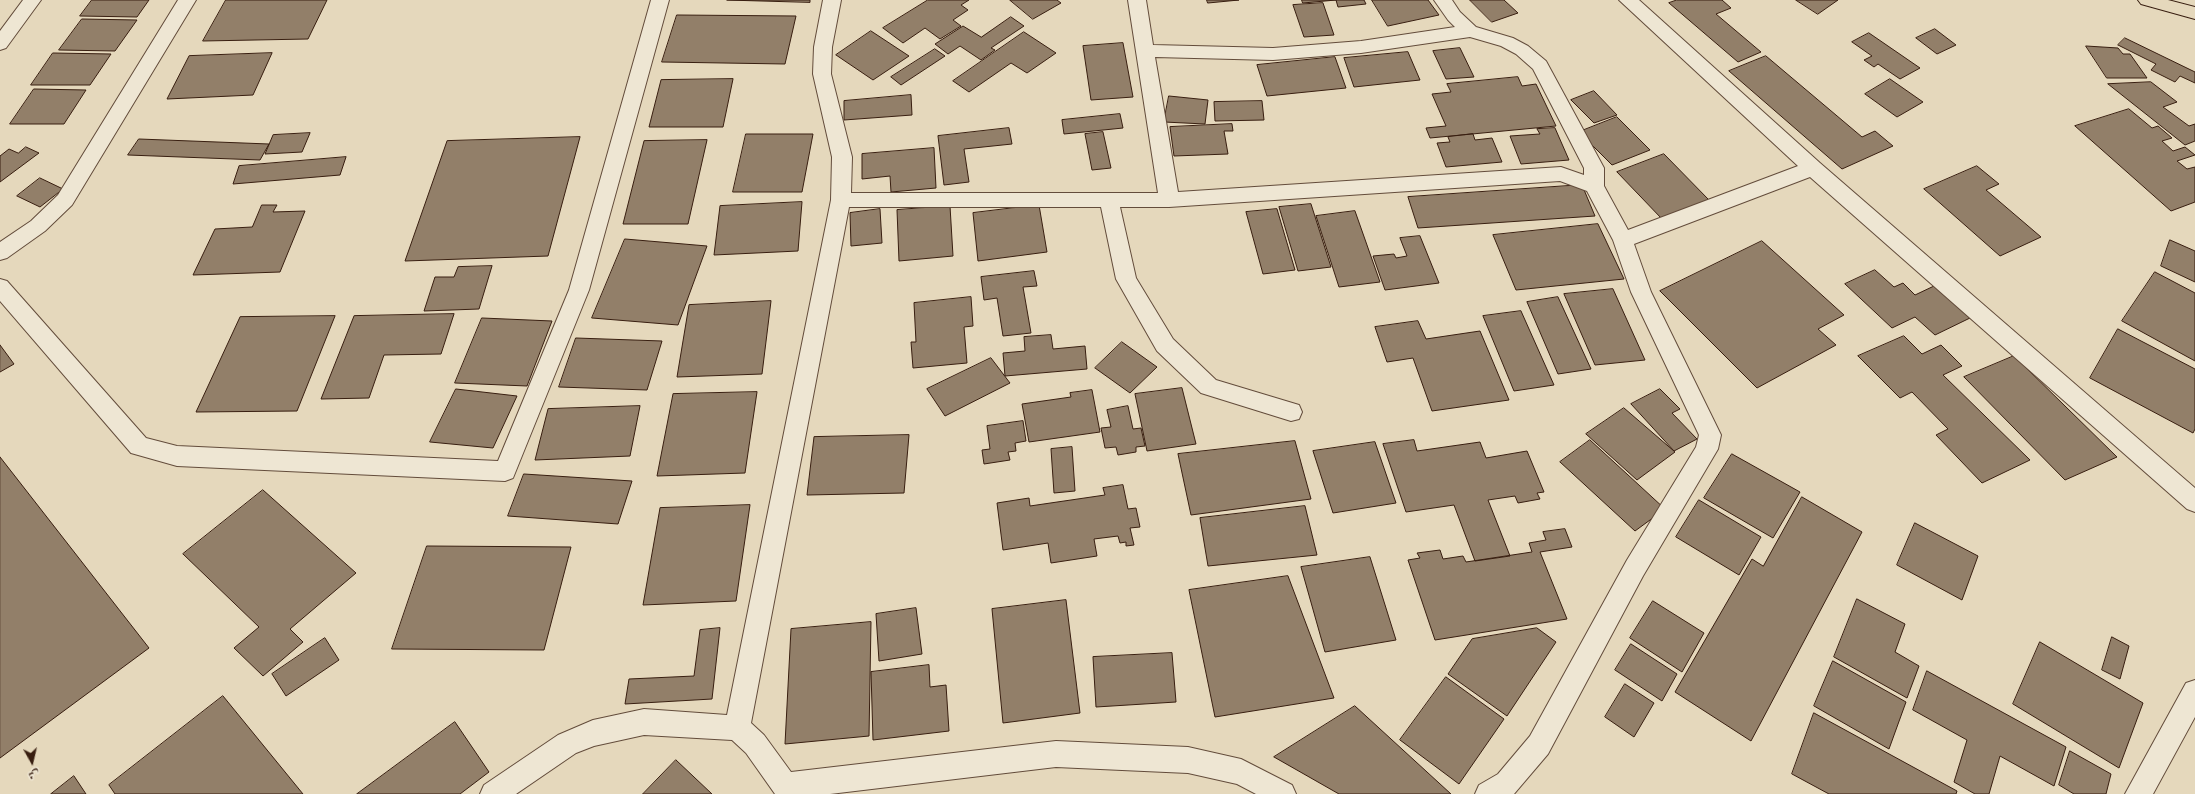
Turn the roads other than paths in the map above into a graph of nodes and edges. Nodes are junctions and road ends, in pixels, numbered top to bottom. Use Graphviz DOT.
graph roads {
  1 [pos="32,0"];
  2 [pos="187,0"];
  3 [pos="660,0"];
  4 [pos="832,0"];
  5 [pos="1137,0"];
  6 [pos="1443,0"];
  7 [pos="1628,0"];
  8 [pos="2147,0"];
  9 [pos="2195,13"];
  10 [pos="1470,31"];
  11 [pos="0,44"];
  12 [pos="1145,51"];
  13 [pos="1813,168"];
  14 [pos="1594,186"];
  15 [pos="841,200"];
  16 [pos="1109,200"];
  17 [pos="1169,200"];
  18 [pos="1623,240"];
  19 [pos="0,252"];
  20 [pos="0,287"];
  21 [pos="1291,412"];
  22 [pos="2195,502"];
  23 [pos="2195,692"];
  24 [pos="737,728"];
  25 [pos="493,794"];
  26 [pos="1283,794"];
  27 [pos="1488,794"];
  28 [pos="2138,794"];
  1 -- 11 [label="street"];
  2 -- 19 [label="street"];
  3 -- 20 [label="street"];
  4 -- 15 [label="street"];
  5 -- 12 [label="street"];
  6 -- 10 [label="street"];
  7 -- 13 [label="street"];
  8 -- 9 [label="highway"];
  10 -- 12 [label="street"];
  10 -- 14 [label="street"];
  12 -- 17 [label="street"];
  13 -- 18 [label="street"];
  13 -- 22 [label="street"];
  14 -- 17 [label="street"];
  14 -- 18 [label="street"];
  15 -- 16 [label="street"];
  15 -- 24 [label="street"];
  16 -- 17 [label="street"];
  16 -- 21 [label="street"];
  18 -- 27 [label="street"];
  23 -- 28 [label="street"];
  24 -- 25 [label="street"];
  24 -- 26 [label="street"];
}
